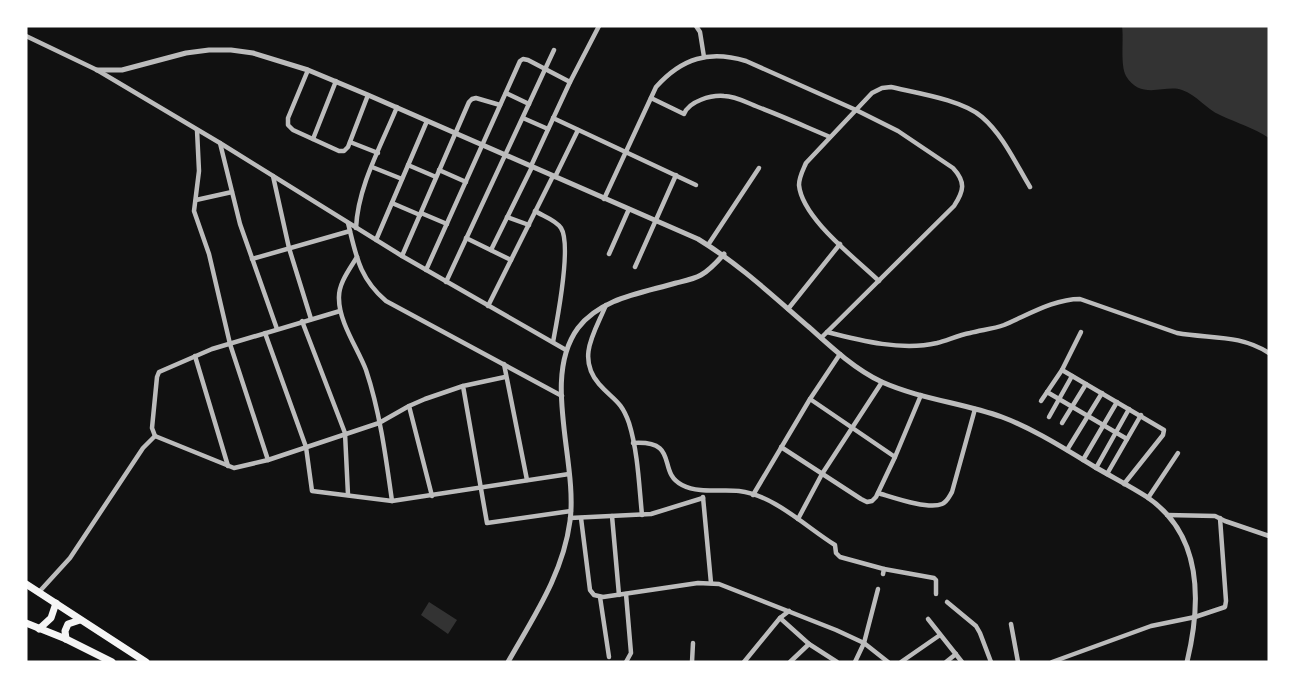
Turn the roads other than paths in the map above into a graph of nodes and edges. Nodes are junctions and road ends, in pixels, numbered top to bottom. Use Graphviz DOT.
graph roads {
  1 [pos="599,26"];
  2 [pos="696,26"];
  3 [pos="26,36"];
  4 [pos="554,50"];
  5 [pos="704,57"];
  6 [pos="546,68"];
  7 [pos="97,70"];
  8 [pos="308,70"];
  9 [pos="336,81"];
  10 [pos="570,82"];
  11 [pos="506,92"];
  12 [pos="368,94"];
  13 [pos="651,98"];
  14 [pos="529,104"];
  15 [pos="500,105"];
  16 [pos="397,107"];
  17 [pos="856,110"];
  18 [pos="522,118"];
  19 [pos="553,118"];
  20 [pos="427,121"];
  21 [pos="548,129"];
  22 [pos="197,130"];
  23 [pos="578,130"];
  24 [pos="456,133"];
  25 [pos="830,137"];
  26 [pos="313,139"];
  27 [pos="350,142"];
  28 [pos="220,143"];
  29 [pos="482,145"];
  30 [pos="626,152"];
  31 [pos="378,153"];
  32 [pos="505,155"];
  33 [pos="408,165"];
  34 [pos="531,166"];
  35 [pos="372,168"];
  36 [pos="759,168"];
  37 [pos="439,170"];
  38 [pos="273,176"];
  39 [pos="676,176"];
  40 [pos="436,177"];
  41 [pos="554,177"];
  42 [pos="402,179"];
  43 [pos="466,182"];
  44 [pos="696,184"];
  45 [pos="1030,187"];
  46 [pos="232,192"];
  47 [pos="604,198"];
  48 [pos="196,200"];
  49 [pos="392,203"];
  50 [pos="629,209"];
  51 [pos="536,211"];
  52 [pos="420,214"];
  53 [pos="507,217"];
  54 [pos="656,220"];
  55 [pos="348,223"];
  56 [pos="447,224"];
  57 [pos="529,225"];
  58 [pos="356,228"];
  59 [pos="350,231"];
  60 [pos="466,238"];
  61 [pos="376,240"];
  62 [pos="840,244"];
  63 [pos="708,245"];
  64 [pos="289,248"];
  65 [pos="491,250"];
  66 [pos="609,254"];
  67 [pos="724,254"];
  68 [pos="402,256"];
  69 [pos="357,258"];
  70 [pos="252,259"];
  71 [pos="511,260"];
  72 [pos="635,267"];
  73 [pos="426,270"];
  74 [pos="879,281"];
  75 [pos="446,282"];
  76 [pos="607,304"];
  77 [pos="488,306"];
  78 [pos="788,310"];
  79 [pos="340,311"];
  80 [pos="311,319"];
  81 [pos="302,322"];
  82 [pos="277,329"];
  83 [pos="827,332"];
  84 [pos="1081,332"];
  85 [pos="265,333"];
  86 [pos="821,338"];
  87 [pos="553,342"];
  88 [pos="230,344"];
  89 [pos="566,350"];
  90 [pos="1269,353"];
  91 [pos="840,354"];
  92 [pos="195,356"];
  93 [pos="504,364"];
  94 [pos="1062,370"];
  95 [pos="1072,376"];
  96 [pos="505,377"];
  97 [pos="882,382"];
  98 [pos="1086,384"];
  99 [pos="463,386"];
  100 [pos="1047,392"];
  101 [pos="1102,393"];
  102 [pos="562,396"];
  103 [pos="921,396"];
  104 [pos="810,399"];
  105 [pos="1059,400"];
  106 [pos="1041,401"];
  107 [pos="1117,402"];
  108 [pos="409,406"];
  109 [pos="1072,408"];
  110 [pos="975,409"];
  111 [pos="1129,409"];
  112 [pos="1141,415"];
  113 [pos="1049,417"];
  114 [pos="1088,417"];
  115 [pos="379,423"];
  116 [pos="1062,424"];
  117 [pos="1103,426"];
  118 [pos="853,428"];
  119 [pos="345,433"];
  120 [pos="1116,433"];
  121 [pos="155,436"];
  122 [pos="1127,440"];
  123 [pos="633,443"];
  124 [pos="306,447"];
  125 [pos="782,447"];
  126 [pos="1067,450"];
  127 [pos="1178,453"];
  128 [pos="895,457"];
  129 [pos="268,460"];
  130 [pos="1083,460"];
  131 [pos="228,466"];
  132 [pos="1096,468"];
  133 [pos="569,474"];
  134 [pos="822,474"];
  135 [pos="1107,474"];
  136 [pos="526,480"];
  137 [pos="1124,484"];
  138 [pos="481,488"];
  139 [pos="702,491"];
  140 [pos="878,493"];
  141 [pos="348,495"];
  142 [pos="754,495"];
  143 [pos="432,496"];
  144 [pos="703,498"];
  145 [pos="1148,498"];
  146 [pos="392,501"];
  147 [pos="570,510"];
  148 [pos="642,515"];
  149 [pos="1167,515"];
  150 [pos="612,516"];
  151 [pos="570,518"];
  152 [pos="581,518"];
  153 [pos="1220,518"];
  154 [pos="798,519"];
  155 [pos="1269,536"];
  156 [pos="711,583"];
  157 [pos="26,584"];
  158 [pos="878,589"];
  159 [pos="36,590"];
  160 [pos="26,593"];
  161 [pos="626,594"];
  162 [pos="936,594"];
  163 [pos="620,595"];
  164 [pos="600,597"];
  165 [pos="947,602"];
  166 [pos="56,603"];
  167 [pos="789,611"];
  168 [pos="1195,617"];
  169 [pos="780,618"];
  170 [pos="928,619"];
  171 [pos="80,620"];
  172 [pos="26,623"];
  173 [pos="1011,624"];
  174 [pos="39,629"];
  175 [pos="940,635"];
  176 [pos="66,639"];
  177 [pos="693,643"];
  178 [pos="864,643"];
  179 [pos="809,644"];
  180 [pos="956,654"];
  181 [pos="609,657"];
  182 [pos="112,662"];
  183 [pos="146,662"];
  184 [pos="508,662"];
  185 [pos="626,662"];
  186 [pos="692,662"];
  187 [pos="744,662"];
  188 [pos="790,662"];
  189 [pos="838,662"];
  190 [pos="855,662"];
  191 [pos="888,662"];
  192 [pos="901,662"];
  193 [pos="946,662"];
  194 [pos="962,662"];
  195 [pos="992,662"];
  196 [pos="1018,662"];
  197 [pos="1052,662"];
  198 [pos="1187,662"];
  1 -- 10 [label="street"];
  2 -- 5 [label="street"];
  3 -- 7 [label="street"];
  4 -- 6 [label="street"];
  5 -- 13 [label="street"];
  5 -- 17 [label="street"];
  6 -- 10 [label="street"];
  6 -- 11 [label="street"];
  6 -- 14 [label="street"];
  7 -- 8 [label="street"];
  7 -- 22 [label="street"];
  8 -- 9 [label="street"];
  8 -- 26 [label="street"];
  9 -- 12 [label="street"];
  9 -- 26 [label="street"];
  10 -- 19 [label="street"];
  11 -- 14 [label="street"];
  11 -- 15 [label="street"];
  12 -- 16 [label="street"];
  12 -- 27 [label="street"];
  13 -- 25 [label="street"];
  13 -- 30 [label="street"];
  14 -- 18 [label="street"];
  15 -- 24 [label="street"];
  15 -- 29 [label="street"];
  16 -- 20 [label="street"];
  16 -- 31 [label="street"];
  17 -- 25 [label="street"];
  17 -- 45 [label="street"];
  17 -- 74 [label="street"];
  18 -- 21 [label="street"];
  18 -- 32 [label="street"];
  19 -- 21 [label="street"];
  19 -- 23 [label="street"];
  20 -- 24 [label="street"];
  20 -- 33 [label="street"];
  21 -- 34 [label="street"];
  22 -- 28 [label="street"];
  22 -- 48 [label="street"];
  23 -- 30 [label="street"];
  23 -- 41 [label="street"];
  24 -- 29 [label="street"];
  24 -- 37 [label="street"];
  25 -- 62 [label="street"];
  26 -- 27 [label="street"];
  27 -- 31 [label="street"];
  28 -- 38 [label="street"];
  28 -- 46 [label="street"];
  29 -- 32 [label="street"];
  29 -- 43 [label="street"];
  30 -- 39 [label="street"];
  30 -- 47 [label="street"];
  31 -- 35 [label="street"];
  32 -- 34 [label="street"];
  32 -- 60 [label="street"];
  33 -- 40 [label="street"];
  33 -- 42 [label="street"];
  34 -- 41 [label="street"];
  34 -- 53 [label="street"];
  35 -- 42 [label="street"];
  35 -- 58 [label="street"];
  36 -- 63 [label="street"];
  37 -- 40 [label="street"];
  37 -- 43 [label="street"];
  38 -- 55 [label="street"];
  38 -- 64 [label="street"];
  39 -- 44 [label="street"];
  39 -- 54 [label="street"];
  40 -- 52 [label="street"];
  41 -- 47 [label="street"];
  41 -- 51 [label="street"];
  42 -- 49 [label="street"];
  43 -- 56 [label="street"];
  46 -- 48 [label="street"];
  46 -- 70 [label="street"];
  47 -- 50 [label="street"];
  48 -- 88 [label="street"];
  49 -- 52 [label="street"];
  49 -- 61 [label="street"];
  50 -- 54 [label="street"];
  50 -- 66 [label="street"];
  51 -- 57 [label="street"];
  51 -- 87 [label="street"];
  52 -- 56 [label="street"];
  52 -- 68 [label="street"];
  53 -- 57 [label="street"];
  53 -- 65 [label="street"];
  54 -- 63 [label="street"];
  54 -- 72 [label="street"];
  55 -- 58 [label="street"];
  55 -- 59 [label="street"];
  56 -- 73 [label="street"];
  57 -- 71 [label="street"];
  58 -- 61 [label="street"];
  59 -- 64 [label="street"];
  59 -- 69 [label="street"];
  60 -- 65 [label="street"];
  60 -- 75 [label="street"];
  61 -- 68 [label="street"];
  62 -- 74 [label="street"];
  62 -- 78 [label="street"];
  63 -- 67 [label="street"];
  64 -- 70 [label="street"];
  64 -- 80 [label="street"];
  65 -- 71 [label="street"];
  67 -- 76 [label="street"];
  67 -- 78 [label="street"];
  68 -- 73 [label="street"];
  69 -- 79 [label="street"];
  69 -- 93 [label="street"];
  70 -- 82 [label="street"];
  71 -- 77 [label="street"];
  73 -- 75 [label="street"];
  74 -- 83 [label="street"];
  75 -- 77 [label="street"];
  76 -- 89 [label="street"];
  76 -- 123 [label="street"];
  77 -- 87 [label="street"];
  78 -- 86 [label="street"];
  79 -- 80 [label="street"];
  79 -- 115 [label="street"];
  80 -- 81 [label="street"];
  81 -- 82 [label="street"];
  81 -- 119 [label="street"];
  82 -- 85 [label="street"];
  83 -- 86 [label="street"];
  83 -- 90 [label="street"];
  84 -- 94 [label="street"];
  85 -- 88 [label="street"];
  85 -- 124 [label="street"];
  86 -- 91 [label="street"];
  87 -- 89 [label="street"];
  88 -- 92 [label="street"];
  88 -- 129 [label="street"];
  89 -- 102 [label="street"];
  91 -- 97 [label="street"];
  91 -- 104 [label="street"];
  92 -- 121 [label="street"];
  92 -- 131 [label="street"];
  93 -- 96 [label="street"];
  93 -- 102 [label="street"];
  94 -- 95 [label="street"];
  94 -- 100 [label="street"];
  95 -- 98 [label="street"];
  95 -- 105 [label="street"];
  96 -- 99 [label="street"];
  96 -- 136 [label="street"];
  97 -- 103 [label="street"];
  97 -- 118 [label="street"];
  98 -- 101 [label="street"];
  98 -- 109 [label="street"];
  99 -- 108 [label="street"];
  99 -- 138 [label="street"];
  100 -- 105 [label="street"];
  100 -- 106 [label="street"];
  101 -- 107 [label="street"];
  101 -- 114 [label="street"];
  102 -- 133 [label="street"];
  103 -- 110 [label="street"];
  103 -- 128 [label="street"];
  104 -- 118 [label="street"];
  104 -- 125 [label="street"];
  105 -- 109 [label="street"];
  105 -- 113 [label="street"];
  107 -- 111 [label="street"];
  107 -- 117 [label="street"];
  108 -- 115 [label="street"];
  108 -- 143 [label="street"];
  109 -- 114 [label="street"];
  109 -- 116 [label="street"];
  110 -- 126 [label="street"];
  110 -- 140 [label="street"];
  111 -- 112 [label="street"];
  111 -- 120 [label="street"];
  112 -- 122 [label="street"];
  112 -- 137 [label="street"];
  114 -- 117 [label="street"];
  114 -- 126 [label="street"];
  115 -- 119 [label="street"];
  115 -- 146 [label="street"];
  117 -- 120 [label="street"];
  117 -- 130 [label="street"];
  118 -- 128 [label="street"];
  118 -- 134 [label="street"];
  119 -- 124 [label="street"];
  119 -- 141 [label="street"];
  120 -- 122 [label="street"];
  120 -- 132 [label="street"];
  121 -- 131 [label="street"];
  121 -- 159 [label="street"];
  122 -- 135 [label="street"];
  123 -- 139 [label="street"];
  123 -- 148 [label="street"];
  124 -- 129 [label="street"];
  124 -- 141 [label="street"];
  125 -- 134 [label="street"];
  125 -- 142 [label="street"];
  126 -- 130 [label="street"];
  127 -- 145 [label="street"];
  128 -- 140 [label="street"];
  129 -- 131 [label="street"];
  130 -- 132 [label="street"];
  132 -- 135 [label="street"];
  133 -- 136 [label="street"];
  133 -- 147 [label="street"];
  134 -- 140 [label="street"];
  134 -- 154 [label="street"];
  135 -- 137 [label="street"];
  136 -- 138 [label="street"];
  137 -- 145 [label="street"];
  138 -- 143 [label="street"];
  138 -- 147 [label="street"];
  139 -- 142 [label="street"];
  139 -- 144 [label="street"];
  141 -- 146 [label="street"];
  142 -- 154 [label="street"];
  143 -- 146 [label="street"];
  144 -- 148 [label="street"];
  144 -- 156 [label="street"];
  145 -- 149 [label="street"];
  147 -- 151 [label="street"];
  148 -- 150 [label="street"];
  149 -- 153 [label="street"];
  149 -- 168 [label="street"];
  150 -- 152 [label="street"];
  150 -- 163 [label="street"];
  151 -- 152 [label="street"];
  151 -- 184 [label="street"];
  152 -- 164 [label="street"];
  153 -- 155 [label="street"];
  153 -- 168 [label="street"];
  154 -- 162 [label="street"];
  156 -- 161 [label="street"];
  156 -- 167 [label="street"];
  157 -- 159 [label="main road"];
  158 -- 178 [label="street"];
  159 -- 160 [label="main road"];
  159 -- 166 [label="main road"];
  161 -- 163 [label="street"];
  161 -- 185 [label="street"];
  163 -- 164 [label="street"];
  164 -- 181 [label="street"];
  165 -- 195 [label="street"];
  166 -- 171 [label="main road"];
  166 -- 174 [label="main road"];
  167 -- 169 [label="street"];
  167 -- 178 [label="street"];
  168 -- 197 [label="street"];
  168 -- 198 [label="street"];
  169 -- 179 [label="street"];
  169 -- 187 [label="street"];
  170 -- 175 [label="street"];
  171 -- 176 [label="main road"];
  171 -- 183 [label="main road"];
  172 -- 174 [label="main road"];
  173 -- 196 [label="street"];
  174 -- 176 [label="main road"];
  175 -- 180 [label="street"];
  175 -- 192 [label="street"];
  176 -- 182 [label="main road"];
  177 -- 186 [label="street"];
  178 -- 190 [label="street"];
  178 -- 191 [label="street"];
  179 -- 188 [label="street"];
  179 -- 189 [label="street"];
  180 -- 193 [label="street"];
  180 -- 194 [label="street"];
}
